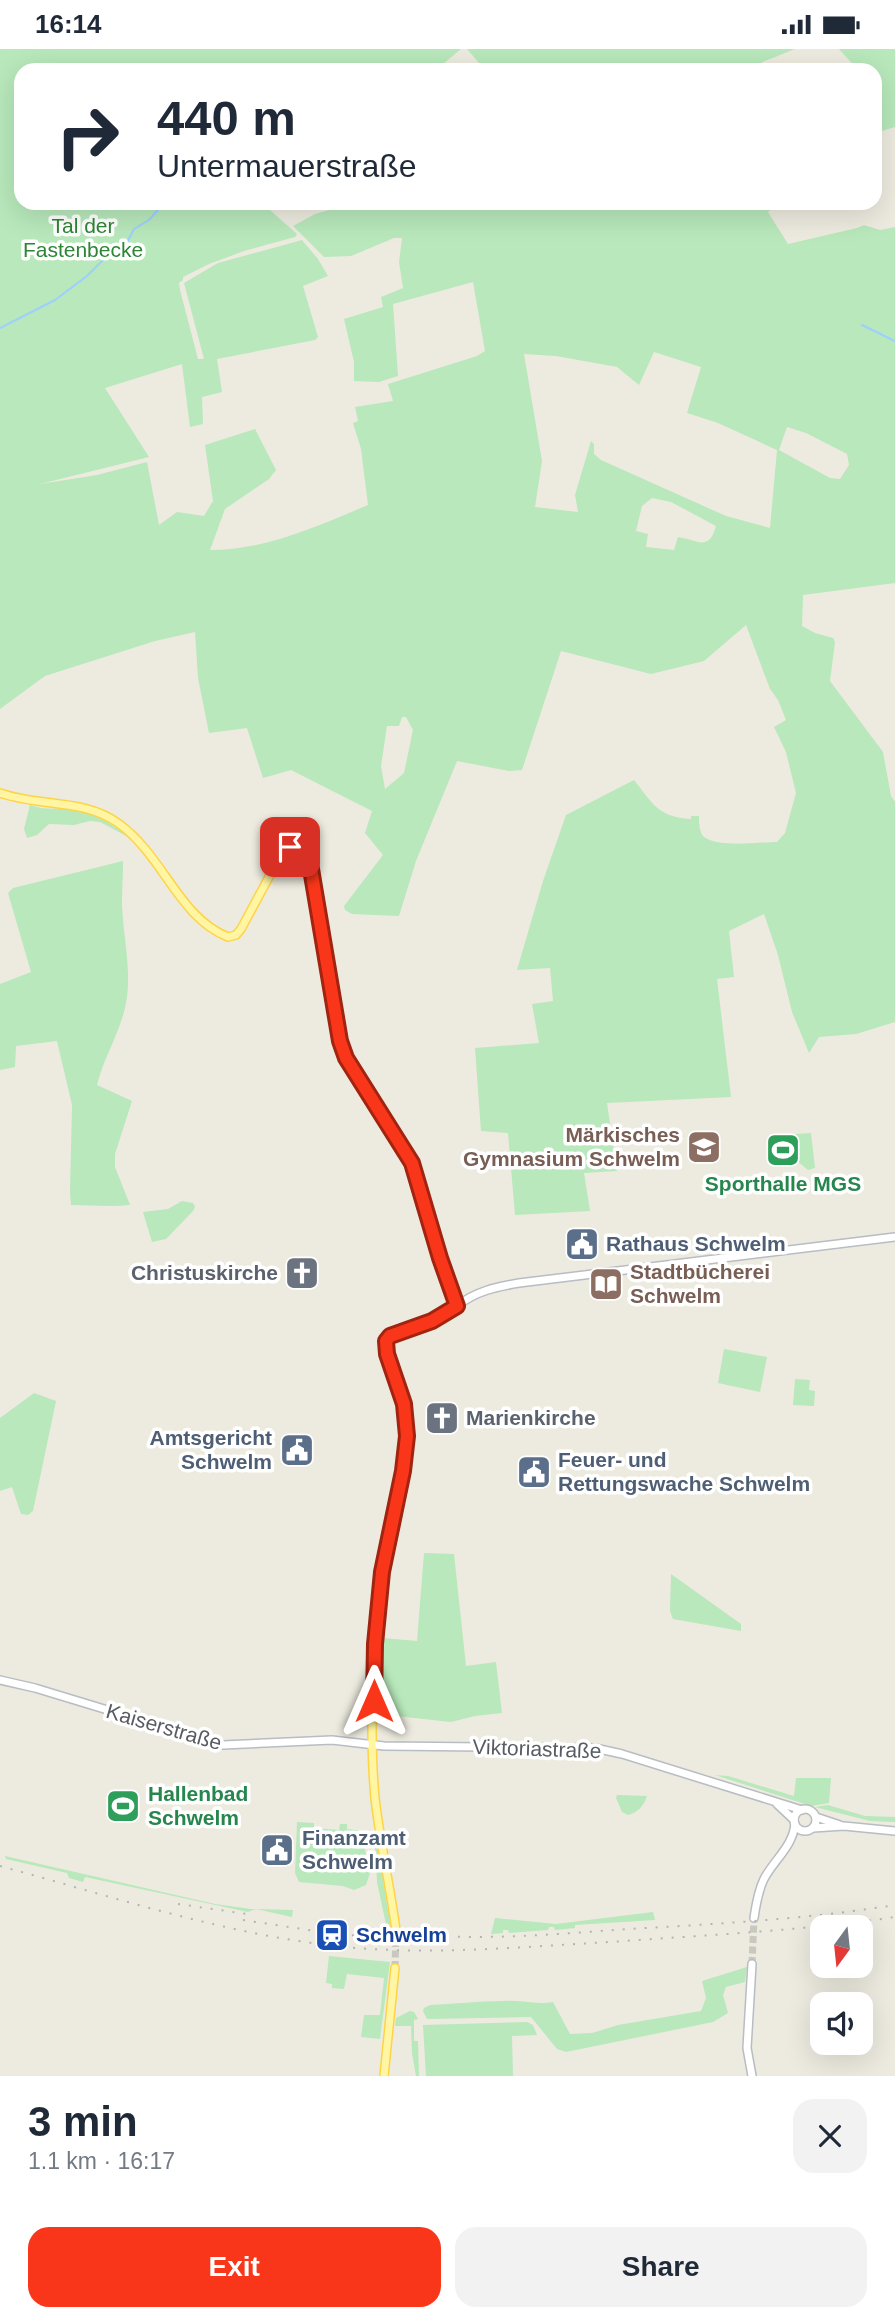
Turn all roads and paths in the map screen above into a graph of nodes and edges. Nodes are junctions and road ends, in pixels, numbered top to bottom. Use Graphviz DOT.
graph roads {
  1 [pos="0,793"];
  2 [pos="895,1237"];
  3 [pos="457,1306"];
  4 [pos="0,1680"];
  5 [pos="373,1745"];
  6 [pos="776,1804"];
  7 [pos="802,1810"];
  8 [pos="816,1817"];
  9 [pos="795,1822"];
  10 [pos="844,1826"];
  11 [pos="810,1829"];
  12 [pos="895,1831"];
  13 [pos="787,1847"];
  14 [pos="754,1918"];
  15 [pos="396,1930"];
  16 [pos="752,1964"];
  17 [pos="395,1968"];
  18 [pos="384,2076"];
  19 [pos="752,2076"];
  1 -- 3 [label="main road"];
  2 -- 3 [label="main road"];
  3 -- 5 [label="main road"];
  4 -- 5 [label="main road, Kaiserstraße"];
  5 -- 6 [label="main road, Viktoriastraße"];
  5 -- 15 [label="main road"];
  6 -- 7 [label="main road, Viktoriastraße"];
  6 -- 9 [label="main road, Viktoriastraße"];
  7 -- 8 [label="main road"];
  7 -- 9 [label="main road"];
  8 -- 10 [label="main road"];
  8 -- 11 [label="main road"];
  9 -- 11 [label="main road"];
  9 -- 13 [label="main road"];
  10 -- 11 [label="main road"];
  10 -- 12 [label="main road"];
  11 -- 13 [label="main road"];
  13 -- 14 [label="main road"];
  16 -- 19 [label="main road"];
  17 -- 18 [label="main road"];
}
